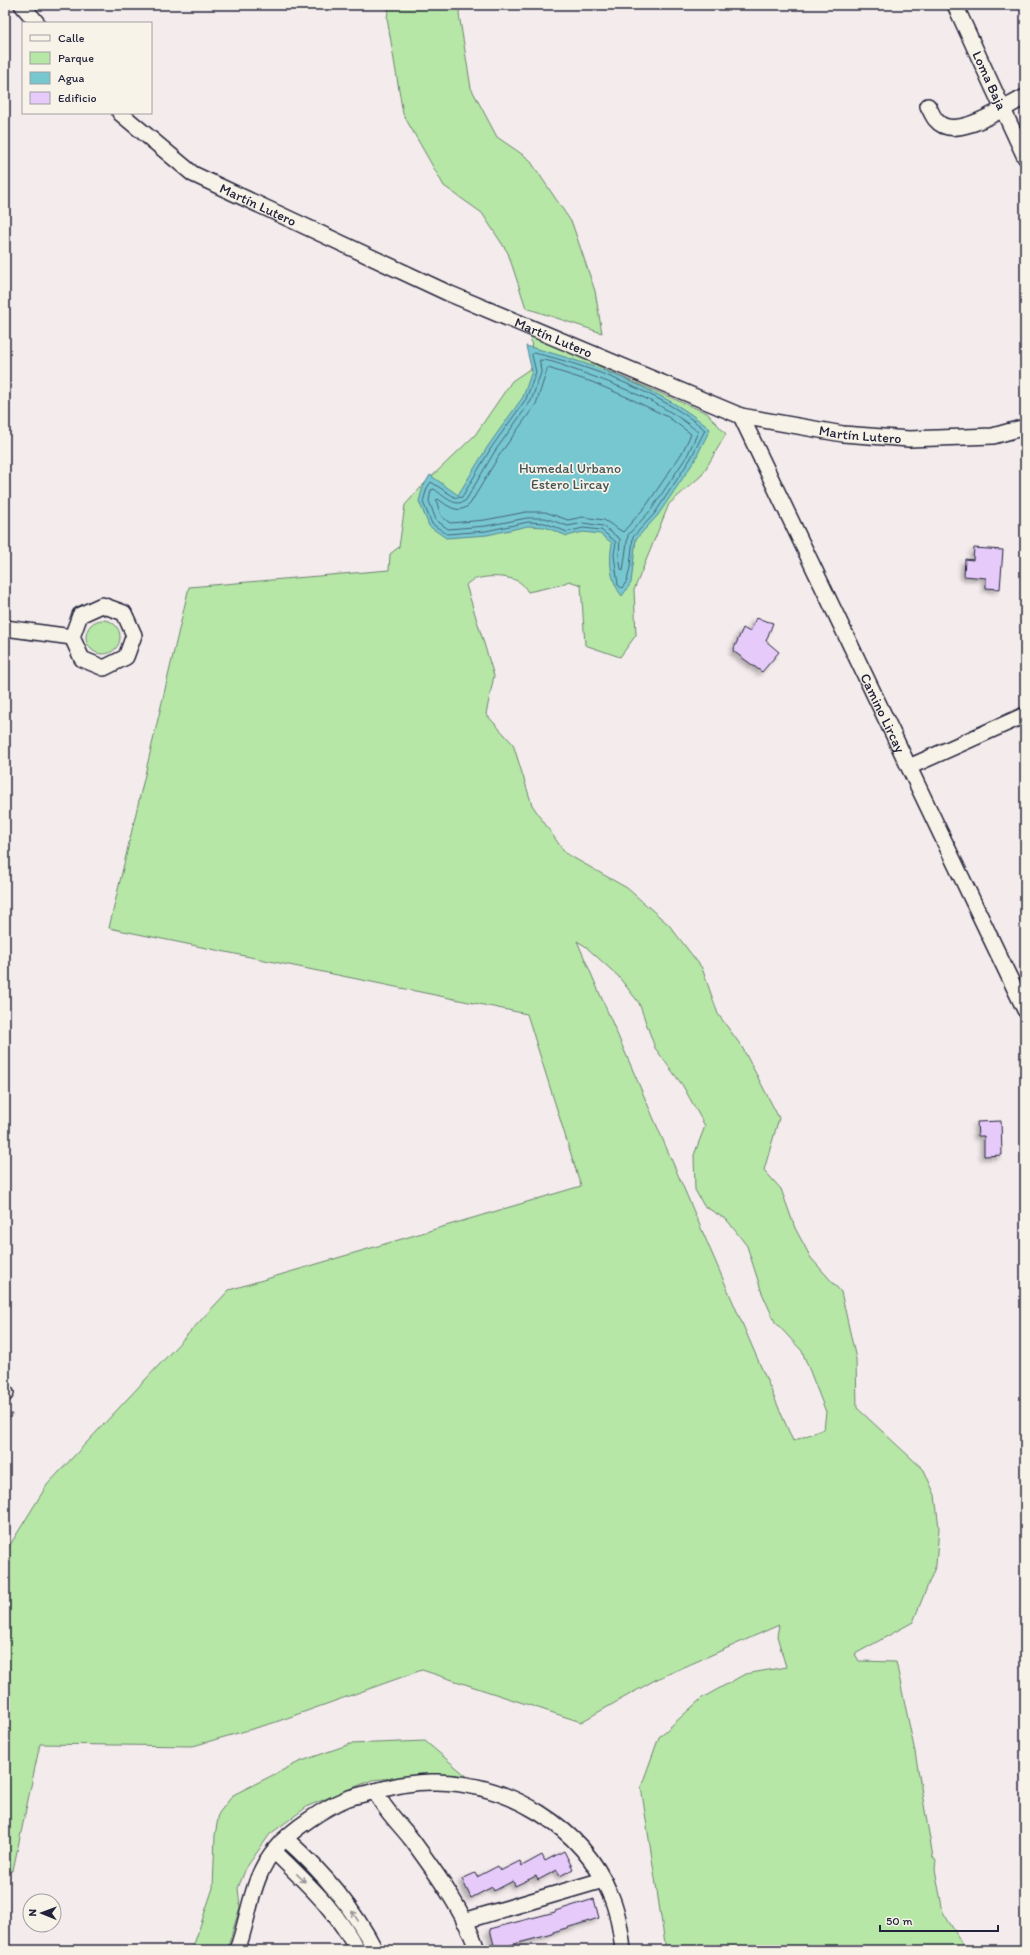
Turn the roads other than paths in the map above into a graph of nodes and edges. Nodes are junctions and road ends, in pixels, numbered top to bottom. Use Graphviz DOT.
graph roads {
  1 [pos="22,5"];
  2 [pos="955,5"];
  3 [pos="36,22"];
  4 [pos="1025,97"];
  5 [pos="928,106"];
  6 [pos="1002,108"];
  7 [pos="121,114"];
  8 [pos="1025,157"];
  9 [pos="741,416"];
  10 [pos="1025,427"];
  11 [pos="5,628"];
  12 [pos="72,637"];
  13 [pos="1025,715"];
  14 [pos="909,767"];
  15 [pos="1025,1010"];
  16 [pos="376,1791"];
  17 [pos="286,1839"];
  18 [pos="274,1851"];
  19 [pos="602,1880"];
  20 [pos="464,1921"];
  21 [pos="237,1950"];
  22 [pos="357,1950"];
  23 [pos="375,1950"];
  24 [pos="477,1950"];
  25 [pos="623,1950"];
  1 -- 3 [label="street"];
  2 -- 6 [label="street, Loma Baja"];
  4 -- 6 [label="street"];
  5 -- 6 [label="street"];
  6 -- 8 [label="street, Loma Baja"];
  7 -- 9 [label="street, Martín Lutero"];
  9 -- 10 [label="street, Martín Lutero"];
  9 -- 14 [label="street, Camino Lircay"];
  11 -- 12 [label="street"];
  12 -- 12 [label="street"];
  13 -- 14 [label="street"];
  14 -- 15 [label="street, Camino Lircay"];
  16 -- 17 [label="street"];
  16 -- 19 [label="street"];
  16 -- 20 [label="street"];
  17 -- 18 [label="street"];
  23 -- 17 [label="street, one-way"];
  18 -- 21 [label="street"];
  18 -- 22 [label="street, one-way"];
  19 -- 20 [label="street"];
  19 -- 25 [label="street"];
  20 -- 24 [label="street"];
}
